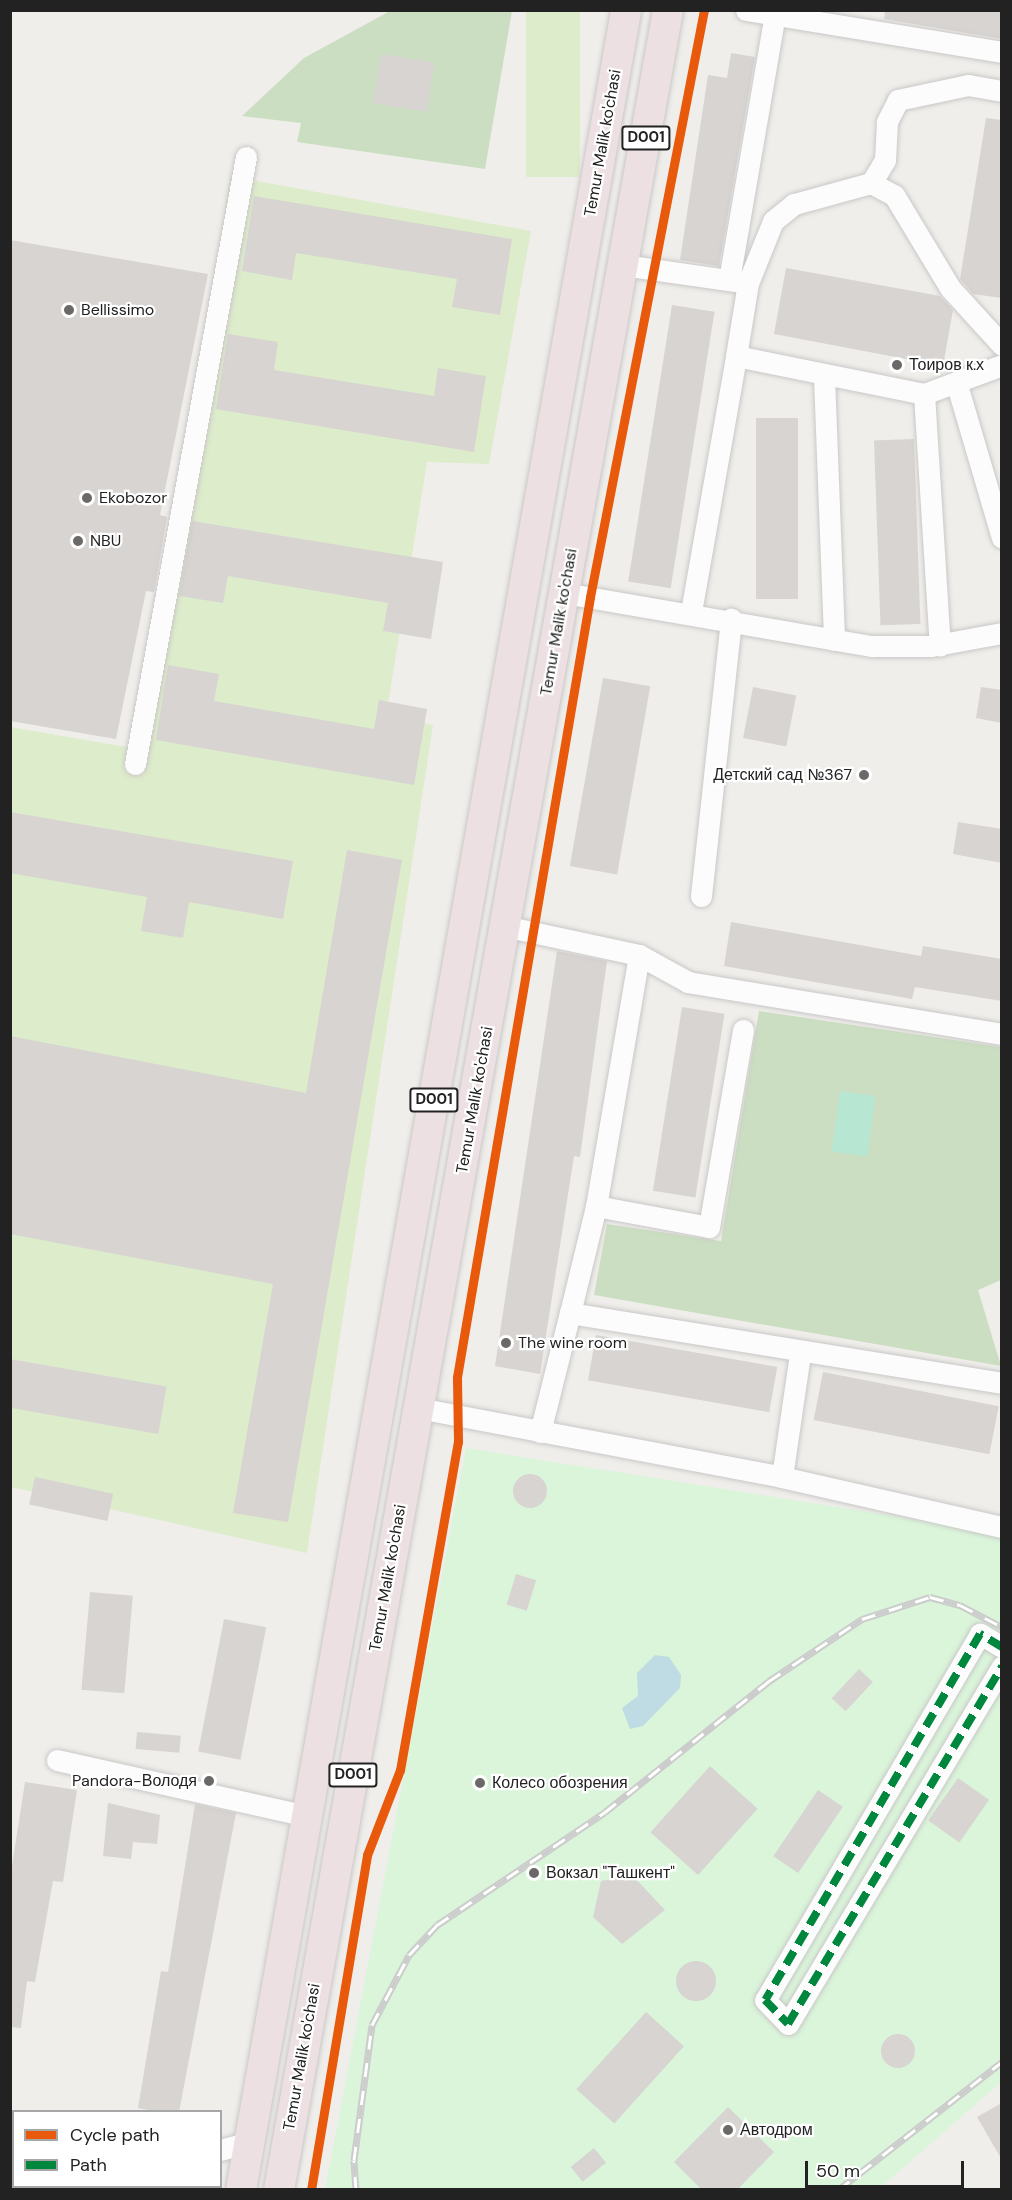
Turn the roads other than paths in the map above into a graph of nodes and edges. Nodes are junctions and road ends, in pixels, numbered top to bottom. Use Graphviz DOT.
graph roads {
  1 [pos="627,10"];
  2 [pos="668,10"];
  3 [pos="746,10"];
  4 [pos="775,15"];
  5 [pos="1002,52"];
  6 [pos="1002,92"];
  7 [pos="246,157"];
  8 [pos="871,183"];
  9 [pos="623,265"];
  10 [pos="739,282"];
  11 [pos="1002,345"];
  12 [pos="736,356"];
  13 [pos="1002,365"];
  14 [pos="824,377"];
  15 [pos="957,385"];
  16 [pos="924,393"];
  17 [pos="1002,538"];
  18 [pos="564,593"];
  19 [pos="691,612"];
  20 [pos="731,619"];
  21 [pos="1002,633"];
  22 [pos="834,640"];
  23 [pos="940,645"];
  24 [pos="135,764"];
  25 [pos="701,896"];
  26 [pos="504,926"];
  27 [pos="639,955"];
  28 [pos="743,1030"];
  29 [pos="1002,1034"];
  30 [pos="439,1069"];
  31 [pos="478,1078"];
  32 [pos="596,1206"];
  33 [pos="405,1263"];
  34 [pos="444,1271"];
  35 [pos="570,1313"];
  36 [pos="800,1353"];
  37 [pos="1002,1383"];
  38 [pos="418,1408"];
  39 [pos="540,1432"];
  40 [pos="782,1477"];
  41 [pos="1002,1527"];
  42 [pos="1002,1647"];
  43 [pos="1002,1666"];
  44 [pos="57,1760"];
  45 [pos="307,1816"];
  46 [pos="249,2142"];
  47 [pos="222,2149"];
  48 [pos="241,2190"];
  49 [pos="279,2190"];
  1 -- 30 [label="highway, Temur Malik ko'chasi / D001"];
  2 -- 9 [label="highway, Temur Malik ko'chasi / D001"];
  3 -- 4 [label="street"];
  4 -- 5 [label="street"];
  4 -- 10 [label="street"];
  6 -- 8 [label="street"];
  7 -- 24 [label="street"];
  8 -- 10 [label="street"];
  8 -- 11 [label="street"];
  9 -- 10 [label="street"];
  9 -- 18 [label="highway, Temur Malik ko'chasi / D001"];
  10 -- 12 [label="street"];
  12 -- 14 [label="street"];
  12 -- 19 [label="street"];
  13 -- 15 [label="street"];
  14 -- 16 [label="street"];
  14 -- 22 [label="street"];
  15 -- 16 [label="street"];
  15 -- 17 [label="street"];
  16 -- 23 [label="street"];
  18 -- 19 [label="street"];
  18 -- 26 [label="highway, Temur Malik ko'chasi / D001"];
  19 -- 20 [label="street"];
  20 -- 22 [label="street"];
  20 -- 25 [label="street"];
  21 -- 23 [label="street"];
  22 -- 23 [label="street"];
  26 -- 27 [label="street"];
  26 -- 31 [label="highway, Temur Malik ko'chasi / D001"];
  27 -- 29 [label="street"];
  27 -- 32 [label="street"];
  28 -- 32 [label="street"];
  30 -- 31 [label="highway"];
  30 -- 33 [label="highway, Temur Malik ko'chasi / D001"];
  31 -- 34 [label="highway, Temur Malik ko'chasi / D001"];
  32 -- 35 [label="street"];
  33 -- 34 [label="highway"];
  33 -- 45 [label="highway, Temur Malik ko'chasi / D001"];
  34 -- 38 [label="highway, Temur Malik ko'chasi / D001"];
  35 -- 36 [label="street"];
  35 -- 39 [label="street"];
  36 -- 37 [label="street"];
  36 -- 40 [label="street"];
  38 -- 39 [label="street"];
  38 -- 49 [label="highway, Temur Malik ko'chasi / D001"];
  39 -- 40 [label="street"];
  40 -- 41 [label="street"];
  42 -- 43 [label="street"];
  44 -- 45 [label="street"];
  45 -- 46 [label="highway, Temur Malik ko'chasi / D001"];
  46 -- 47 [label="street"];
  46 -- 48 [label="highway, Temur Malik ko'chasi / D001"];
}
